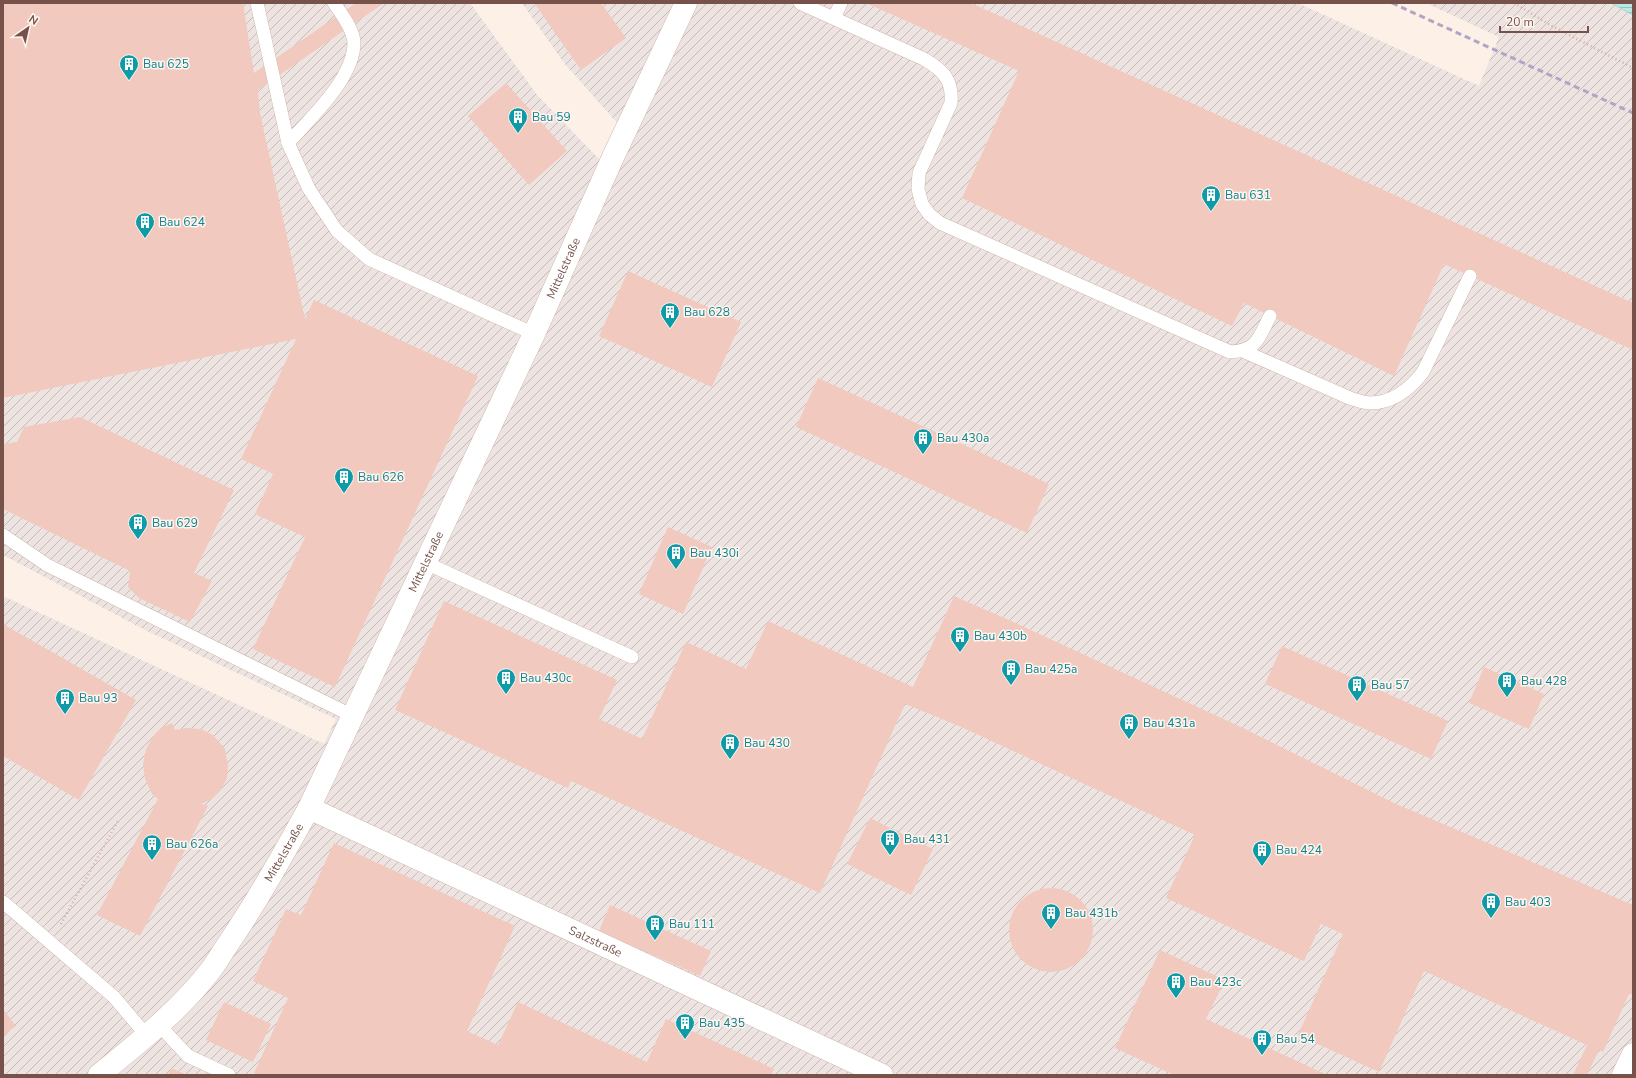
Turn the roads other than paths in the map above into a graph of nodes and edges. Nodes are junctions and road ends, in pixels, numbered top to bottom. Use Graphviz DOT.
graph roads {
  1 [pos="258,3"];
  2 [pos="334,3"];
  3 [pos="686,3"];
  4 [pos="800,3"];
  5 [pos="841,3"];
  6 [pos="834,18"];
  7 [pos="288,144"];
  8 [pos="1470,276"];
  9 [pos="1270,316"];
  10 [pos="534,334"];
  11 [pos="1243,351"];
  12 [pos="3,535"];
  13 [pos="426,563"];
  14 [pos="632,657"];
  15 [pos="353,716"];
  16 [pos="309,808"];
  17 [pos="3,902"];
  18 [pos="153,1030"];
  19 [pos="1633,1054"];
  20 [pos="99,1075"];
  21 [pos="229,1075"];
  22 [pos="882,1075"];
  23 [pos="1623,1075"];
  1 -- 7 [label="lane"];
  2 -- 7 [label="lane"];
  3 -- 10 [label="street, Mittelstraße"];
  4 -- 6 [label="lane"];
  5 -- 6 [label="lane"];
  6 -- 11 [label="lane"];
  7 -- 10 [label="lane"];
  8 -- 11 [label="lane"];
  9 -- 11 [label="lane"];
  10 -- 13 [label="street, Mittelstraße"];
  12 -- 15 [label="lane"];
  13 -- 14 [label="lane"];
  13 -- 15 [label="street, Mittelstraße"];
  15 -- 16 [label="street, Mittelstraße"];
  16 -- 18 [label="street, Mittelstraße"];
  16 -- 22 [label="street, Salzstraße"];
  17 -- 18 [label="lane"];
  18 -- 20 [label="street, Mittelstraße"];
  18 -- 21 [label="lane"];
  19 -- 23 [label="street"];
}
